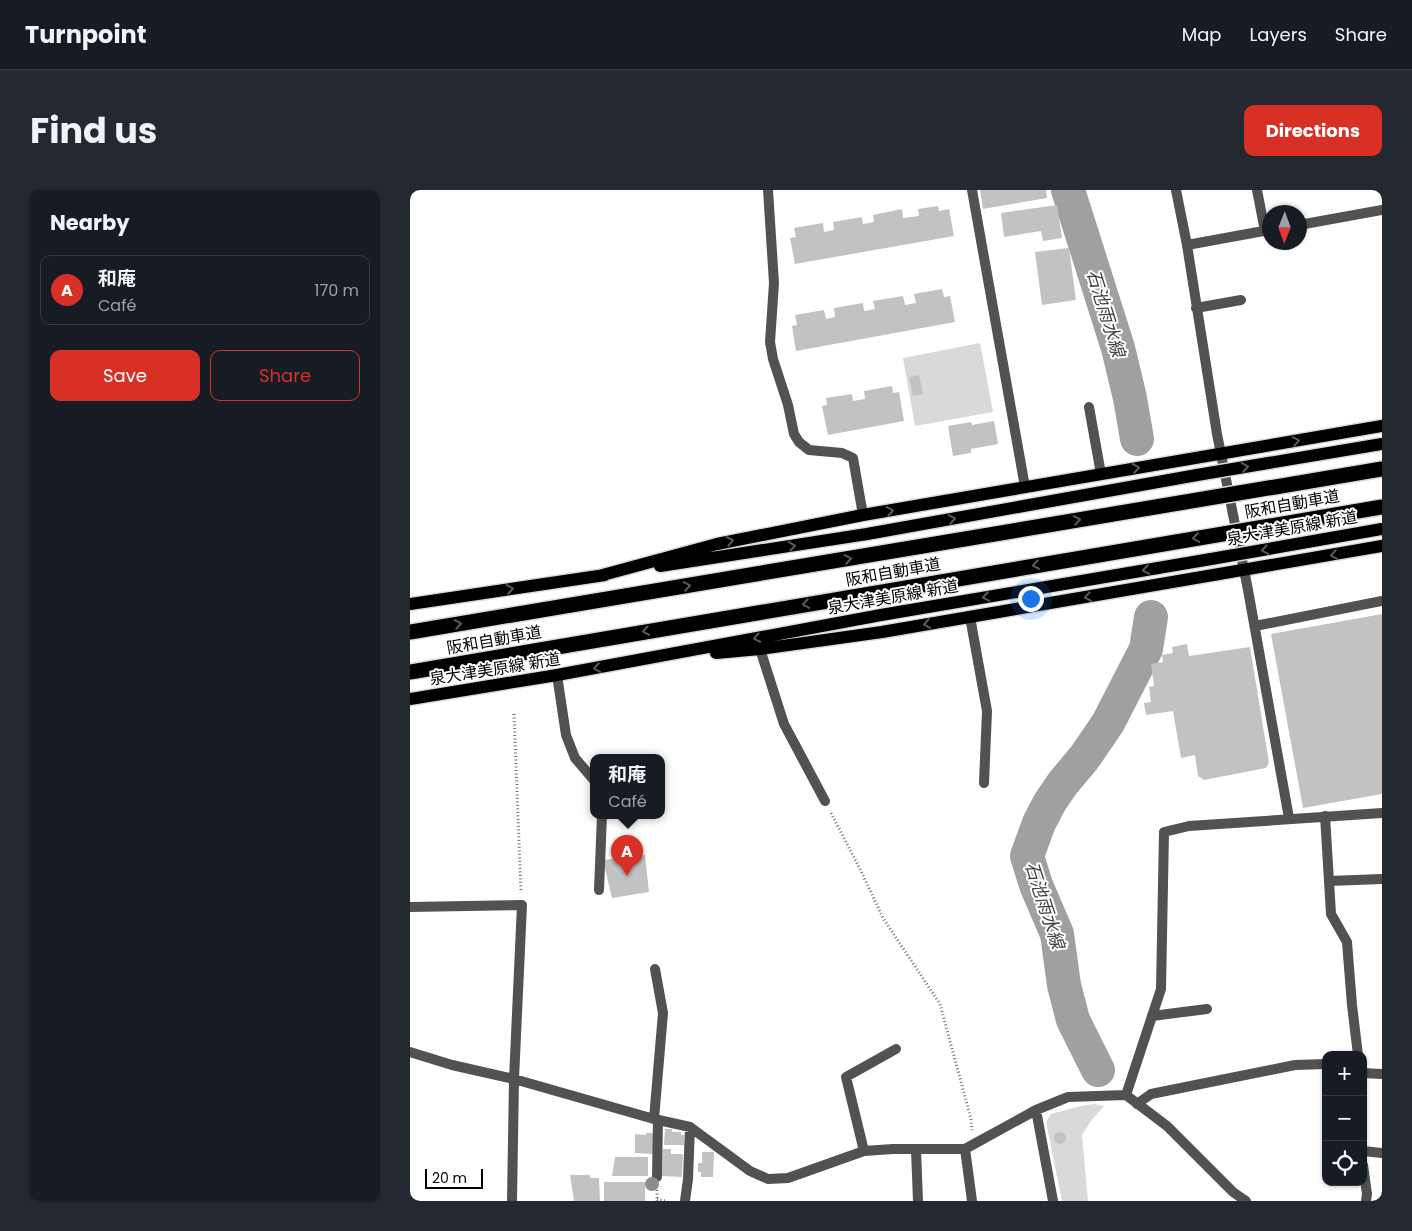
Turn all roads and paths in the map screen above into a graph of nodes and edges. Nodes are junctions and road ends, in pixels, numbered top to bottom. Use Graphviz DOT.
graph roads {
  1 [pos="768,190"];
  2 [pos="972,190"];
  3 [pos="1176,190"];
  4 [pos="1257,190"];
  5 [pos="1262,210"];
  6 [pos="1382,210"];
  7 [pos="1307,224"];
  8 [pos="1262,231"];
  9 [pos="1187,245"];
  10 [pos="1241,300"];
  11 [pos="1196,308"];
  12 [pos="1089,407"];
  13 [pos="1382,426"];
  14 [pos="1382,444"];
  15 [pos="1222,453"];
  16 [pos="1382,469"];
  17 [pos="1101,474"];
  18 [pos="1025,487"];
  19 [pos="1382,506"];
  20 [pos="863,515"];
  21 [pos="1382,529"];
  22 [pos="1382,546"];
  23 [pos="1244,571"];
  24 [pos="598,576"];
  25 [pos="1382,602"];
  26 [pos="410,604"];
  27 [pos="970,617"];
  28 [pos="1255,626"];
  29 [pos="410,632"];
  30 [pos="760,649"];
  31 [pos="636,661"];
  32 [pos="410,672"];
  33 [pos="557,675"];
  34 [pos="410,699"];
  35 [pos="514,714"];
  36 [pos="590,776"];
  37 [pos="984,783"];
  38 [pos="825,801"];
  39 [pos="1382,813"];
  40 [pos="1325,816"];
  41 [pos="1289,818"];
  42 [pos="602,819"];
  43 [pos="1382,878"];
  44 [pos="1329,881"];
  45 [pos="599,890"];
  46 [pos="522,905"];
  47 [pos="410,907"];
  48 [pos="655,969"];
  49 [pos="1207,1008"];
  50 [pos="1152,1016"];
  51 [pos="896,1049"];
  52 [pos="1358,1051"];
  53 [pos="410,1052"];
  54 [pos="1322,1064"];
  55 [pos="1367,1074"];
  56 [pos="1382,1074"];
  57 [pos="514,1079"];
  58 [pos="1126,1095"];
  59 [pos="1137,1104"];
  60 [pos="1036,1110"];
  61 [pos="656,1119"];
  62 [pos="690,1126"];
  63 [pos="969,1147"];
  64 [pos="916,1150"];
  65 [pos="1367,1151"];
  66 [pos="864,1152"];
  67 [pos="1382,1153"];
  68 [pos="657,1177"];
  69 [pos="1366,1186"];
  70 [pos="657,1199"];
  71 [pos="512,1201"];
  72 [pos="665,1201"];
  73 [pos="685,1201"];
  74 [pos="918,1201"];
  75 [pos="972,1201"];
  76 [pos="1053,1201"];
  77 [pos="1246,1201"];
  78 [pos="1366,1201"];
  1 -- 20 [label="street"];
  2 -- 18 [label="street"];
  3 -- 9 [label="street"];
  4 -- 5 [label="street"];
  6 -- 7 [label="street"];
  8 -- 9 [label="street"];
  9 -- 11 [label="street"];
  10 -- 11 [label="street"];
  11 -- 15 [label="street"];
  12 -- 17 [label="street"];
  15 -- 13 [label="main road, one-way"];
  24 -- 14 [label="main road, one-way, bridge"];
  17 -- 15 [label="main road, one-way"];
  15 -- 23 [label="street"];
  29 -- 16 [label="highway, 阪和自動車道, one-way, bridge"];
  17 -- 18 [label="main road"];
  20 -- 18 [label="main road, one-way"];
  19 -- 32 [label="highway, 阪和自動車道, one-way, bridge"];
  24 -- 20 [label="main road, one-way"];
  21 -- 31 [label="main road, 泉大津美原線 新道, one-way, bridge"];
  22 -- 23 [label="main road, one-way"];
  23 -- 27 [label="main road, one-way"];
  23 -- 28 [label="street"];
  26 -- 24 [label="main road, one-way"];
  25 -- 28 [label="street"];
  27 -- 30 [label="main road, one-way"];
  27 -- 37 [label="street"];
  28 -- 41 [label="street"];
  30 -- 31 [label="main road"];
  30 -- 38 [label="street"];
  31 -- 33 [label="main road, 泉大津美原線 新道, one-way"];
  33 -- 34 [label="main road, 泉大津美原線 新道"];
  33 -- 36 [label="street"];
  35 -- 46 [label="path"];
  38 -- 63 [label="path"];
  39 -- 40 [label="street"];
  40 -- 41 [label="street"];
  40 -- 44 [label="street"];
  41 -- 50 [label="street"];
  42 -- 45 [label="street"];
  43 -- 44 [label="street"];
  44 -- 52 [label="street"];
  46 -- 47 [label="street"];
  46 -- 57 [label="street"];
  48 -- 61 [label="street"];
  49 -- 50 [label="street"];
  50 -- 58 [label="street"];
  51 -- 66 [label="street"];
  53 -- 57 [label="street"];
  54 -- 59 [label="street"];
  55 -- 56 [label="street"];
  57 -- 61 [label="street"];
  57 -- 71 [label="street"];
  58 -- 59 [label="street"];
  58 -- 60 [label="street"];
  59 -- 77 [label="street"];
  60 -- 63 [label="street"];
  60 -- 76 [label="street"];
  61 -- 62 [label="street"];
  61 -- 68 [label="street"];
  62 -- 66 [label="street"];
  62 -- 73 [label="street"];
  63 -- 64 [label="street"];
  63 -- 75 [label="street"];
  64 -- 66 [label="street"];
  64 -- 74 [label="street"];
  65 -- 67 [label="street"];
  69 -- 78 [label="street"];
  70 -- 72 [label="path"];
}
